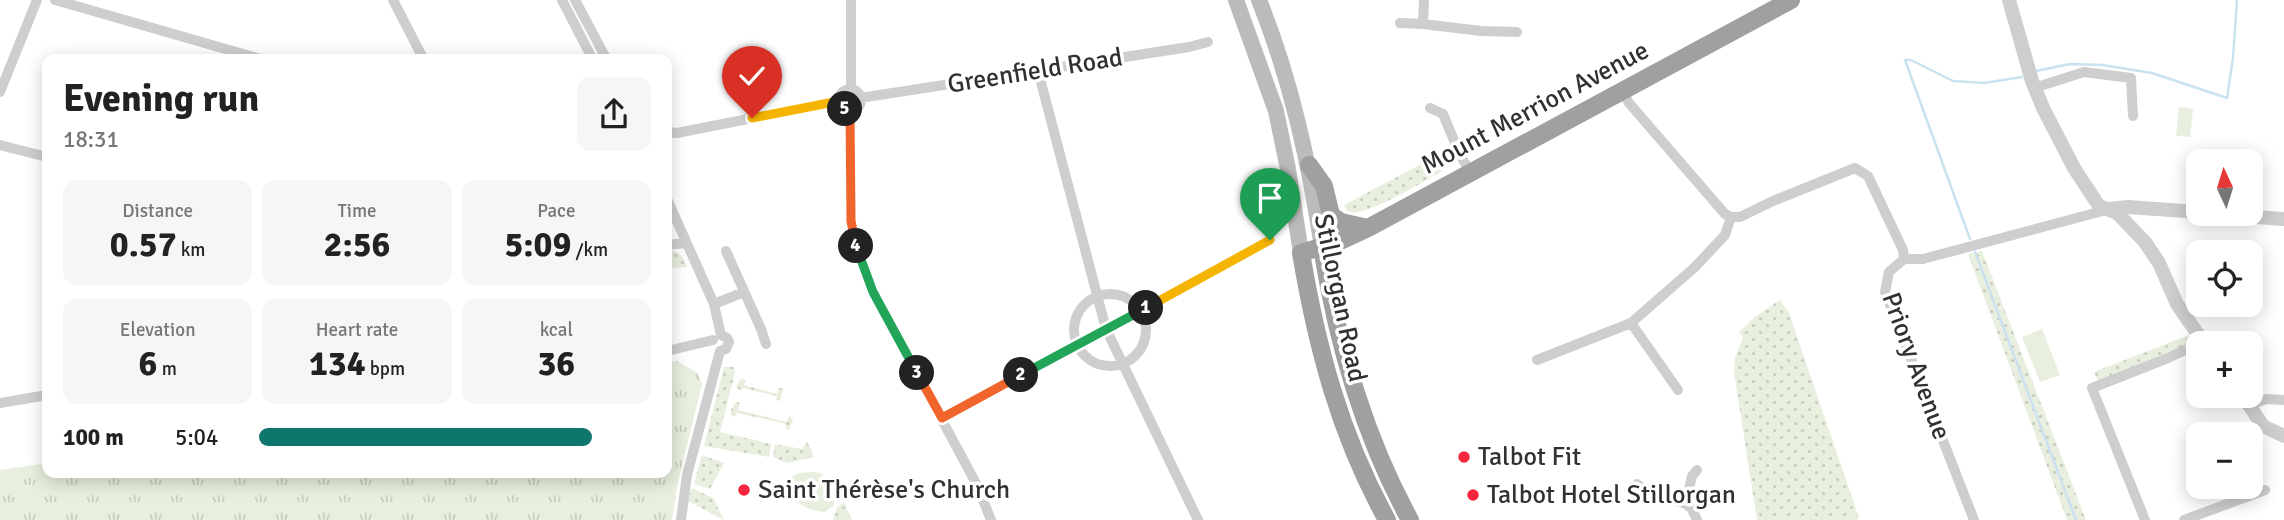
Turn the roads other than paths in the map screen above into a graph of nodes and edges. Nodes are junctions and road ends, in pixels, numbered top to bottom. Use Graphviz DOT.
graph roads {
  1 [pos="37,0"];
  2 [pos="55,0"];
  3 [pos="393,0"];
  4 [pos="562,0"];
  5 [pos="575,0"];
  6 [pos="851,0"];
  7 [pos="1236,0"];
  8 [pos="1259,0"];
  9 [pos="1424,0"];
  10 [pos="1791,0"];
  11 [pos="2009,0"];
  12 [pos="71,2"];
  13 [pos="1400,23"];
  14 [pos="1423,24"];
  15 [pos="1517,32"];
  16 [pos="1504,33"];
  17 [pos="1208,42"];
  18 [pos="1505,46"];
  19 [pos="244,54"];
  20 [pos="421,54"];
  21 [pos="590,54"];
  22 [pos="604,54"];
  23 [pos="1038,71"];
  24 [pos="2034,88"];
  25 [pos="852,89"];
  26 [pos="1622,90"];
  27 [pos="0,92"];
  28 [pos="860,98"];
  29 [pos="839,101"];
  30 [pos="1430,108"];
  31 [pos="850,111"];
  32 [pos="2133,116"];
  33 [pos="672,134"];
  34 [pos="0,145"];
  35 [pos="42,156"];
  36 [pos="1309,165"];
  37 [pos="1471,173"];
  38 [pos="2110,209"];
  39 [pos="672,211"];
  40 [pos="2186,211"];
  41 [pos="1295,212"];
  42 [pos="1731,217"];
  43 [pos="2263,218"];
  44 [pos="2284,219"];
  45 [pos="1368,228"];
  46 [pos="1270,240"];
  47 [pos="686,243"];
  48 [pos="672,244"];
  49 [pos="1322,247"];
  50 [pos="726,251"];
  51 [pos="1301,253"];
  52 [pos="1904,259"];
  53 [pos="744,292"];
  54 [pos="1096,295"];
  55 [pos="714,304"];
  56 [pos="1141,310"];
  57 [pos="1631,323"];
  58 [pos="1106,329"];
  59 [pos="2194,331"];
  60 [pos="717,337"];
  61 [pos="766,344"];
  62 [pos="1077,345"];
  63 [pos="672,350"];
  64 [pos="2186,350"];
  65 [pos="1537,360"];
  66 [pos="1124,364"];
  67 [pos="1678,390"];
  68 [pos="42,396"];
  69 [pos="2263,399"];
  70 [pos="2284,401"];
  71 [pos="0,403"];
  72 [pos="2252,408"];
  73 [pos="942,418"];
  74 [pos="2284,436"];
  75 [pos="1696,470"];
  76 [pos="1636,484"];
  77 [pos="2265,489"];
  78 [pos="1686,504"];
  79 [pos="681,520"];
  80 [pos="991,520"];
  81 [pos="1198,520"];
  82 [pos="1387,520"];
  83 [pos="1410,520"];
  84 [pos="1697,520"];
  85 [pos="1974,520"];
  86 [pos="2146,520"];
  87 [pos="2184,520"];
  1 -- 27 [label="street"];
  2 -- 12 [label="street"];
  3 -- 20 [label="street"];
  4 -- 21 [label="street"];
  5 -- 22 [label="street"];
  6 -- 25 [label="street"];
  7 -- 41 [label="main road, Stillorgan Road"];
  8 -- 36 [label="main road, Stillorgan Road"];
  9 -- 14 [label="street"];
  10 -- 26 [label="highway, Mount Merrion Avenue"];
  11 -- 24 [label="street"];
  12 -- 19 [label="street"];
  13 -- 14 [label="street"];
  14 -- 16 [label="street"];
  15 -- 16 [label="street"];
  16 -- 18 [label="street"];
  17 -- 23 [label="street, Greenfield Road"];
  23 -- 28 [label="street, Greenfield Road"];
  23 -- 54 [label="street"];
  24 -- 32 [label="street"];
  24 -- 38 [label="street"];
  25 -- 28 [label="street"];
  25 -- 29 [label="street"];
  26 -- 37 [label="highway, Mount Merrion Avenue"];
  26 -- 42 [label="street"];
  28 -- 31 [label="street"];
  29 -- 31 [label="street"];
  29 -- 33 [label="street"];
  30 -- 37 [label="street"];
  31 -- 73 [label="street"];
  34 -- 35 [label="street"];
  36 -- 41 [label="main road"];
  36 -- 45 [label="highway"];
  36 -- 49 [label="main road, Stillorgan Road"];
  37 -- 45 [label="highway, Mount Merrion Avenue"];
  38 -- 40 [label="street"];
  38 -- 52 [label="street, Priory Avenue"];
  38 -- 59 [label="street"];
  39 -- 47 [label="street"];
  41 -- 51 [label="main road, Stillorgan Road"];
  42 -- 52 [label="street"];
  42 -- 57 [label="street"];
  43 -- 44 [label="street"];
  45 -- 49 [label="highway, Mount Merrion Avenue"];
  46 -- 56 [label="street"];
  47 -- 48 [label="street"];
  47 -- 55 [label="street"];
  49 -- 51 [label="highway, Mount Merrion Avenue"];
  49 -- 83 [label="highway, Stillorgan Road"];
  50 -- 53 [label="street"];
  51 -- 82 [label="highway, Stillorgan Road"];
  52 -- 85 [label="street, Priory Avenue"];
  53 -- 55 [label="street"];
  53 -- 61 [label="street"];
  54 -- 56 [label="street"];
  54 -- 58 [label="street"];
  54 -- 62 [label="street"];
  55 -- 60 [label="street"];
  56 -- 58 [label="street"];
  56 -- 66 [label="street"];
  57 -- 65 [label="street"];
  57 -- 67 [label="street"];
  58 -- 62 [label="street"];
  58 -- 66 [label="street"];
  60 -- 63 [label="street"];
  60 -- 79 [label="street"];
  62 -- 66 [label="street"];
  62 -- 73 [label="street"];
  64 -- 86 [label="street"];
  66 -- 81 [label="street"];
  68 -- 71 [label="street"];
  69 -- 70 [label="street"];
  72 -- 74 [label="street"];
  73 -- 80 [label="street"];
  75 -- 78 [label="street"];
  76 -- 78 [label="street"];
  77 -- 87 [label="street"];
  78 -- 84 [label="street"];
}
